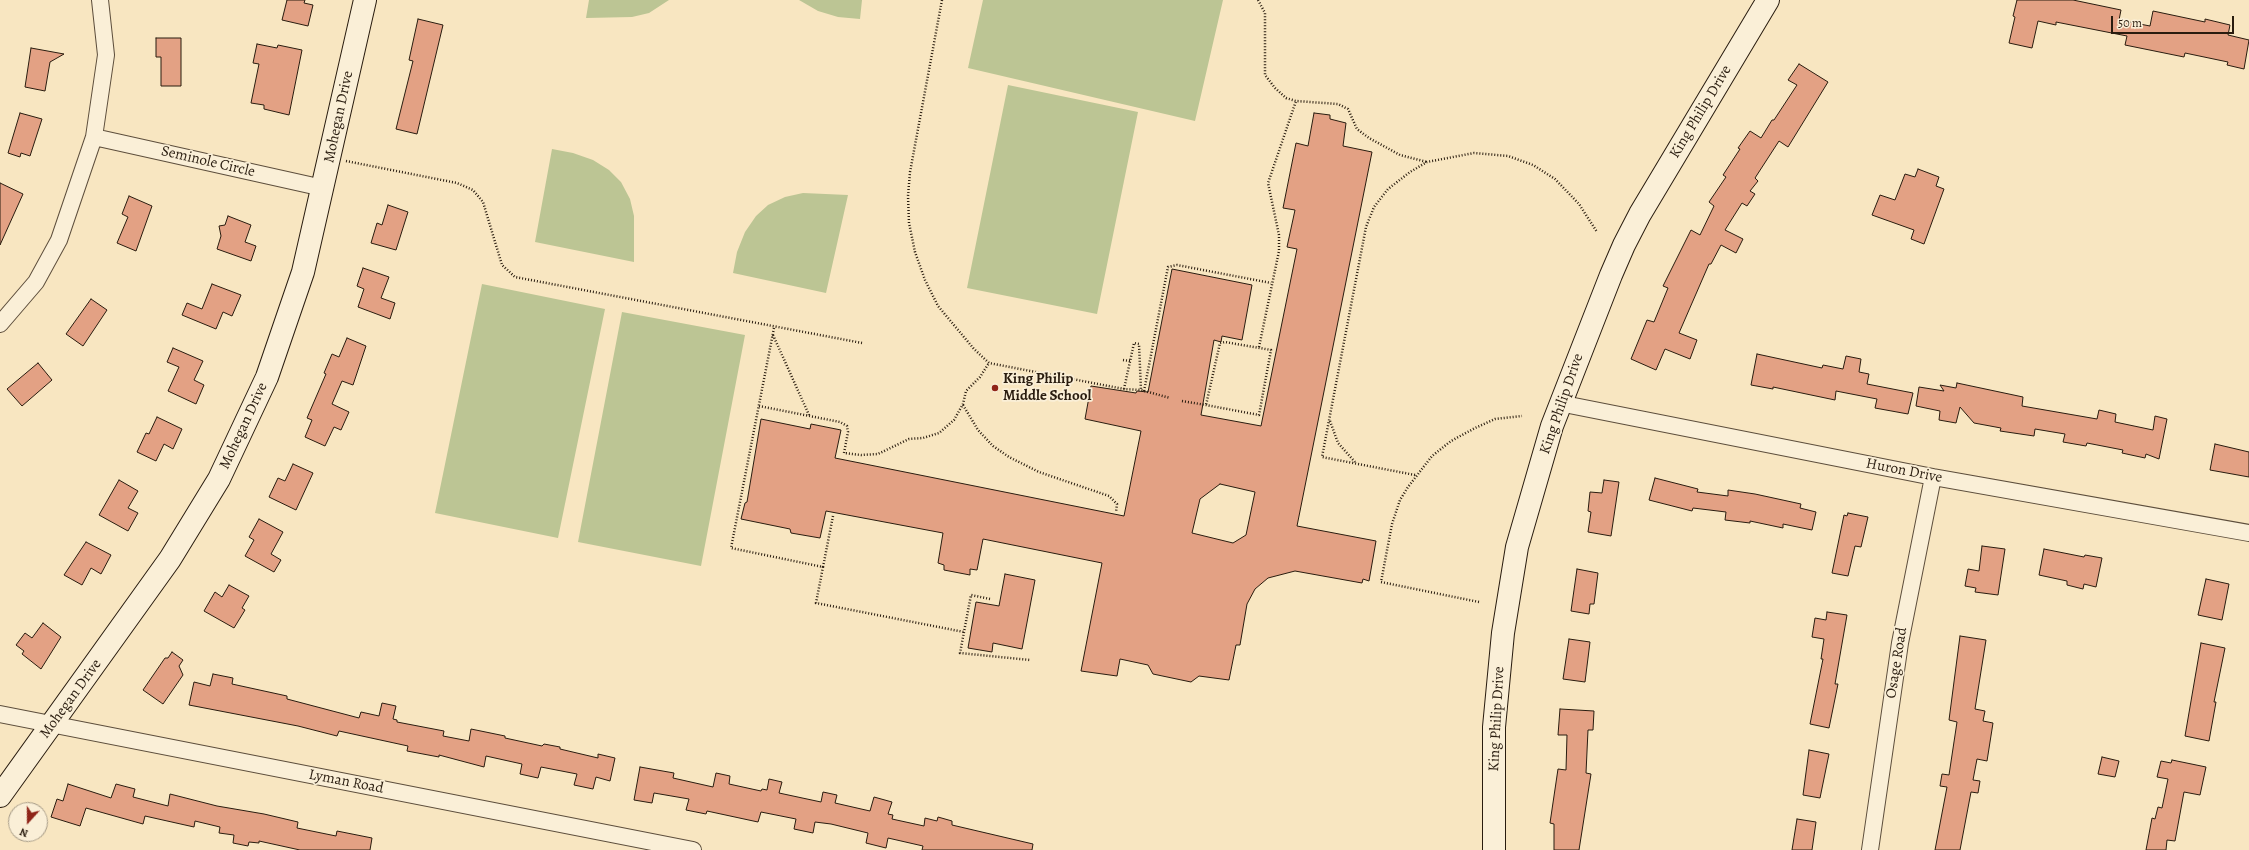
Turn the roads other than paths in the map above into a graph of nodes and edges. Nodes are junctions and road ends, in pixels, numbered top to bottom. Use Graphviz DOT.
graph roads {
  1 [pos="100,0"];
  2 [pos="365,0"];
  3 [pos="1768,0"];
  4 [pos="94,137"];
  5 [pos="323,188"];
  6 [pos="0,324"];
  7 [pos="1560,403"];
  8 [pos="1932,477"];
  9 [pos="2249,532"];
  10 [pos="0,714"];
  11 [pos="53,724"];
  12 [pos="0,796"];
  13 [pos="693,850"];
  14 [pos="1494,850"];
  15 [pos="1870,850"];
  1 -- 4 [label="street"];
  2 -- 5 [label="street, Mohegan Drive"];
  3 -- 7 [label="street, King Philip Drive"];
  4 -- 5 [label="street, Seminole Circle"];
  4 -- 6 [label="street"];
  5 -- 11 [label="street, Mohegan Drive"];
  7 -- 8 [label="street, Huron Drive"];
  7 -- 14 [label="street, King Philip Drive"];
  8 -- 9 [label="street, Huron Drive"];
  8 -- 15 [label="street, Osage Road"];
  10 -- 11 [label="street, Lyman Road"];
  11 -- 12 [label="street, Mohegan Drive"];
  11 -- 13 [label="street, Lyman Road"];
}
